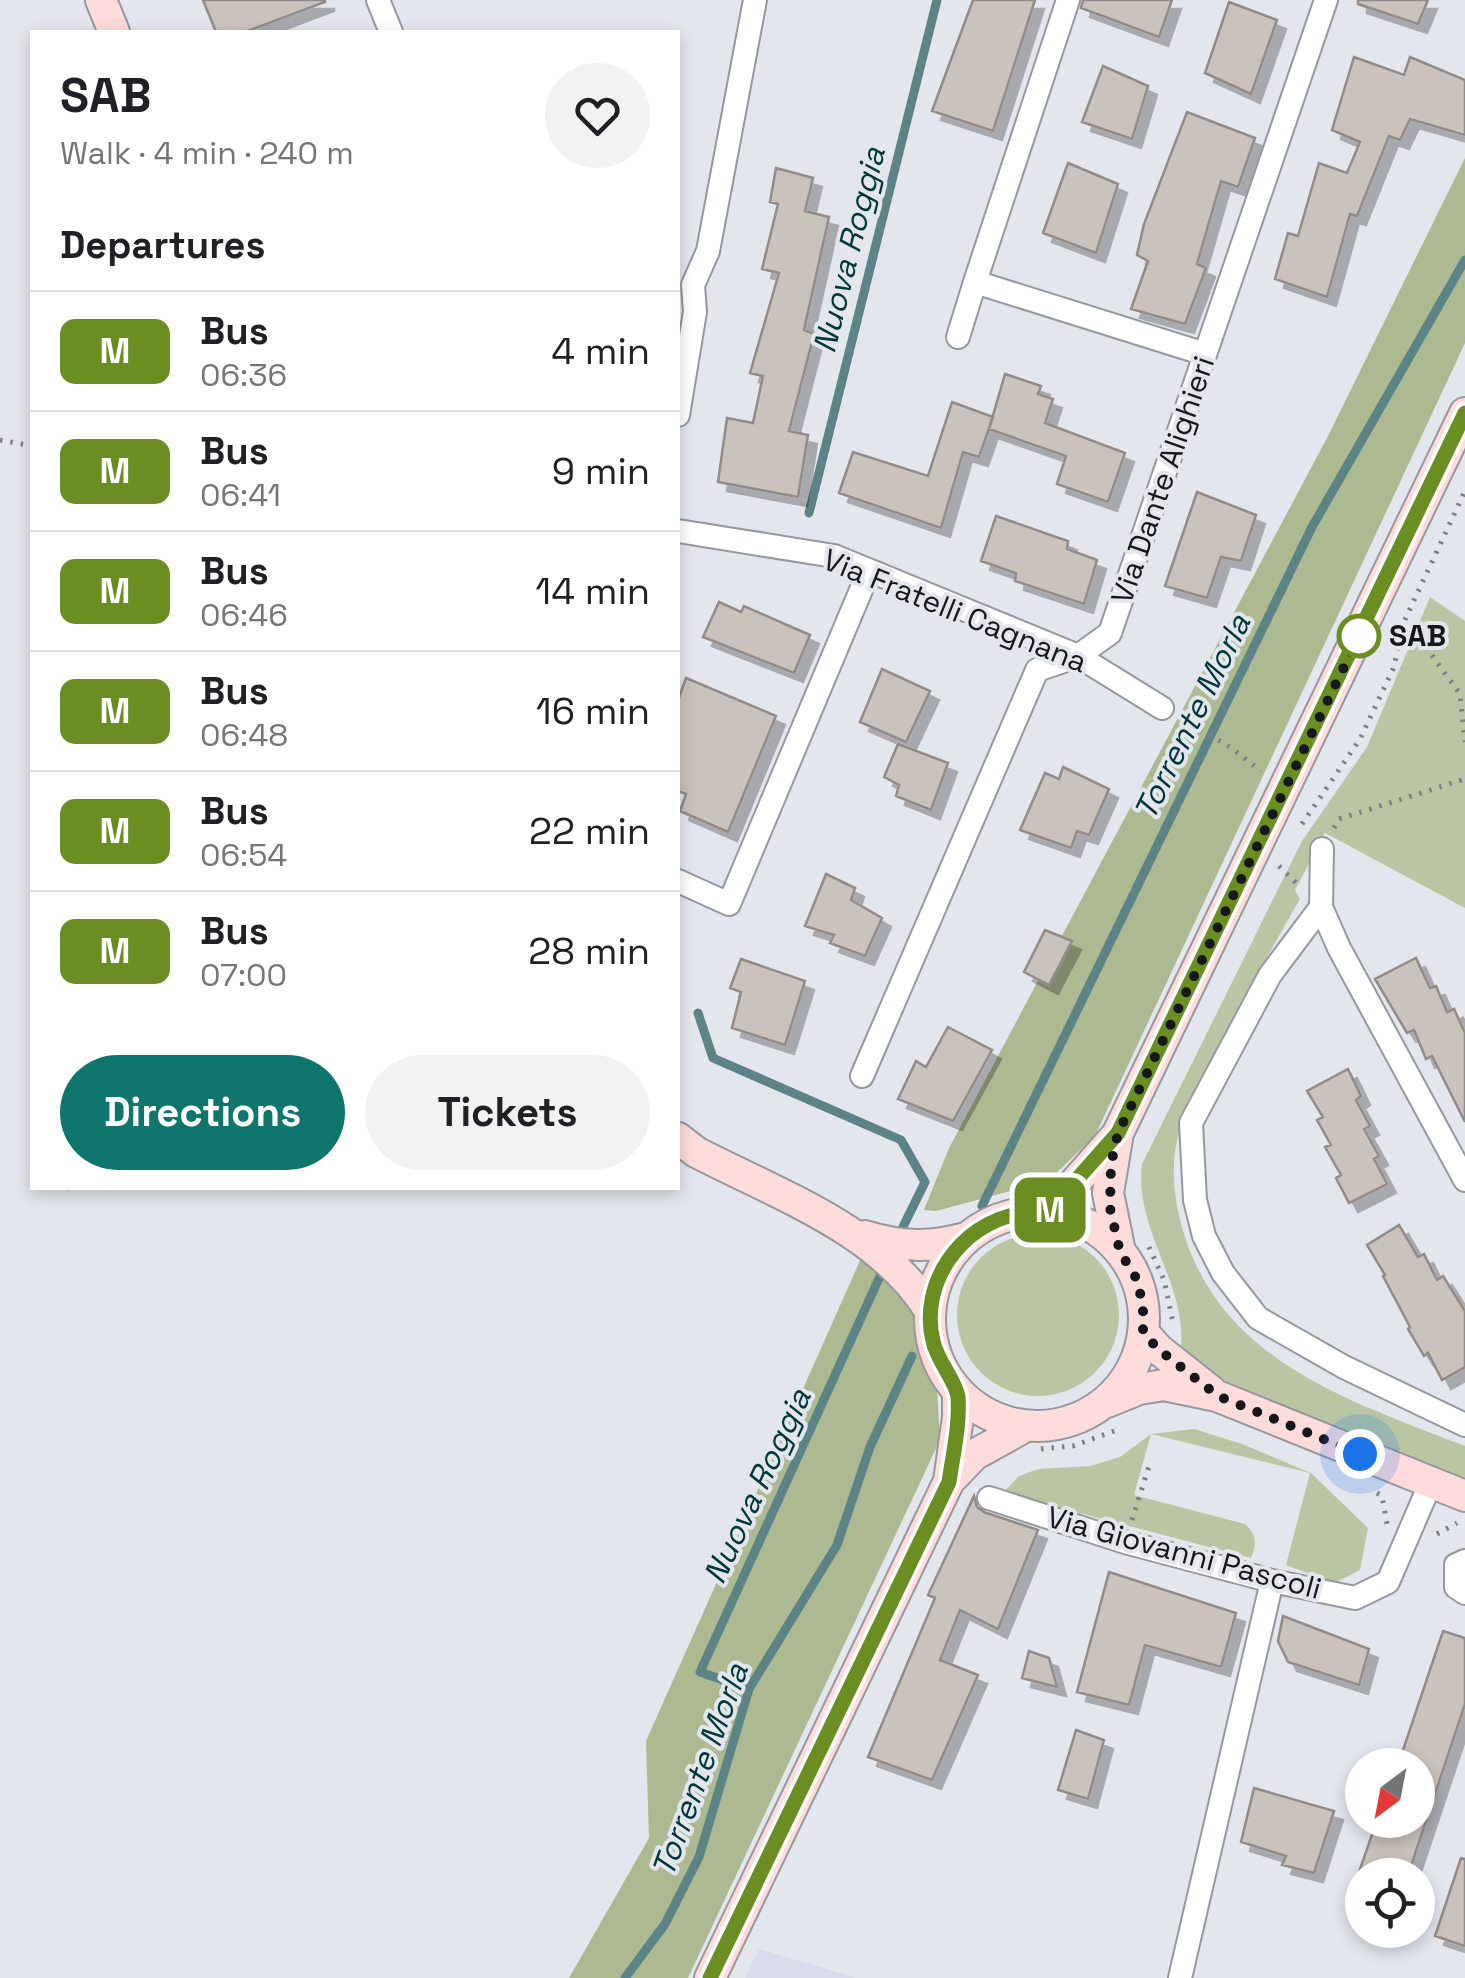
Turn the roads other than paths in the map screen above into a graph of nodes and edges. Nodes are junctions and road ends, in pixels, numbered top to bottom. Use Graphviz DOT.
graph roads {
  1 [pos="101,0"];
  2 [pos="378,0"];
  3 [pos="755,0"];
  4 [pos="1068,0"];
  5 [pos="1326,0"];
  6 [pos="113,30"];
  7 [pos="390,30"];
  8 [pos="685,281"];
  9 [pos="975,282"];
  10 [pos="958,336"];
  11 [pos="1205,354"];
  12 [pos="680,404"];
  13 [pos="1465,412"];
  14 [pos="680,531"];
  15 [pos="869,571"];
  16 [pos="1078,656"];
  17 [pos="1162,708"];
  18 [pos="1322,849"];
  19 [pos="680,883"];
  20 [pos="1322,907"];
  21 [pos="862,1076"];
  22 [pos="1118,1133"];
  23 [pos="680,1140"];
  24 [pos="1465,1180"];
  25 [pos="1048,1212"];
  26 [pos="848,1231"];
  27 [pos="966,1238"];
  28 [pos="1120,1252"];
  29 [pos="930,1311"];
  30 [pos="1143,1332"];
  31 [pos="958,1391"];
  32 [pos="1218,1396"];
  33 [pos="1103,1404"];
  34 [pos="1465,1425"];
  35 [pos="1026,1426"];
  36 [pos="949,1482"];
  37 [pos="1431,1482"];
  38 [pos="1465,1496"];
  39 [pos="989,1498"];
  40 [pos="1465,1561"];
  41 [pos="1272,1581"];
  42 [pos="1465,1592"];
  43 [pos="710,1978"];
  44 [pos="1180,1978"];
  1 -- 6 [label="main road"];
  2 -- 7 [label="street"];
  3 -- 8 [label="street"];
  4 -- 9 [label="street"];
  5 -- 11 [label="street, Via Dante Alighieri"];
  8 -- 12 [label="street"];
  9 -- 10 [label="street"];
  9 -- 11 [label="street"];
  11 -- 16 [label="street, Via Dante Alighieri"];
  13 -- 22 [label="main road"];
  14 -- 15 [label="street, Via Fratelli Cagnana"];
  15 -- 16 [label="street, Via Fratelli Cagnana"];
  15 -- 19 [label="street"];
  16 -- 17 [label="street, Via Fratelli Cagnana"];
  16 -- 21 [label="street, Via Dante Alighieri"];
  18 -- 20 [label="street"];
  20 -- 24 [label="street"];
  20 -- 34 [label="street"];
  22 -- 25 [label="main road"];
  22 -- 28 [label="main road"];
  23 -- 26 [label="main road"];
  25 -- 27 [label="main road"];
  25 -- 28 [label="main road"];
  26 -- 27 [label="main road"];
  26 -- 29 [label="main road"];
  27 -- 29 [label="main road"];
  28 -- 30 [label="main road"];
  29 -- 31 [label="main road"];
  30 -- 32 [label="main road"];
  30 -- 33 [label="main road"];
  31 -- 35 [label="main road"];
  31 -- 36 [label="main road"];
  32 -- 33 [label="main road"];
  32 -- 37 [label="main road"];
  33 -- 35 [label="main road"];
  35 -- 36 [label="main road"];
  36 -- 43 [label="main road"];
  37 -- 38 [label="main road"];
  37 -- 41 [label="street, Via Giovanni Pascoli"];
  39 -- 41 [label="street, Via Giovanni Pascoli"];
  40 -- 42 [label="street"];
  41 -- 44 [label="street"];
}
